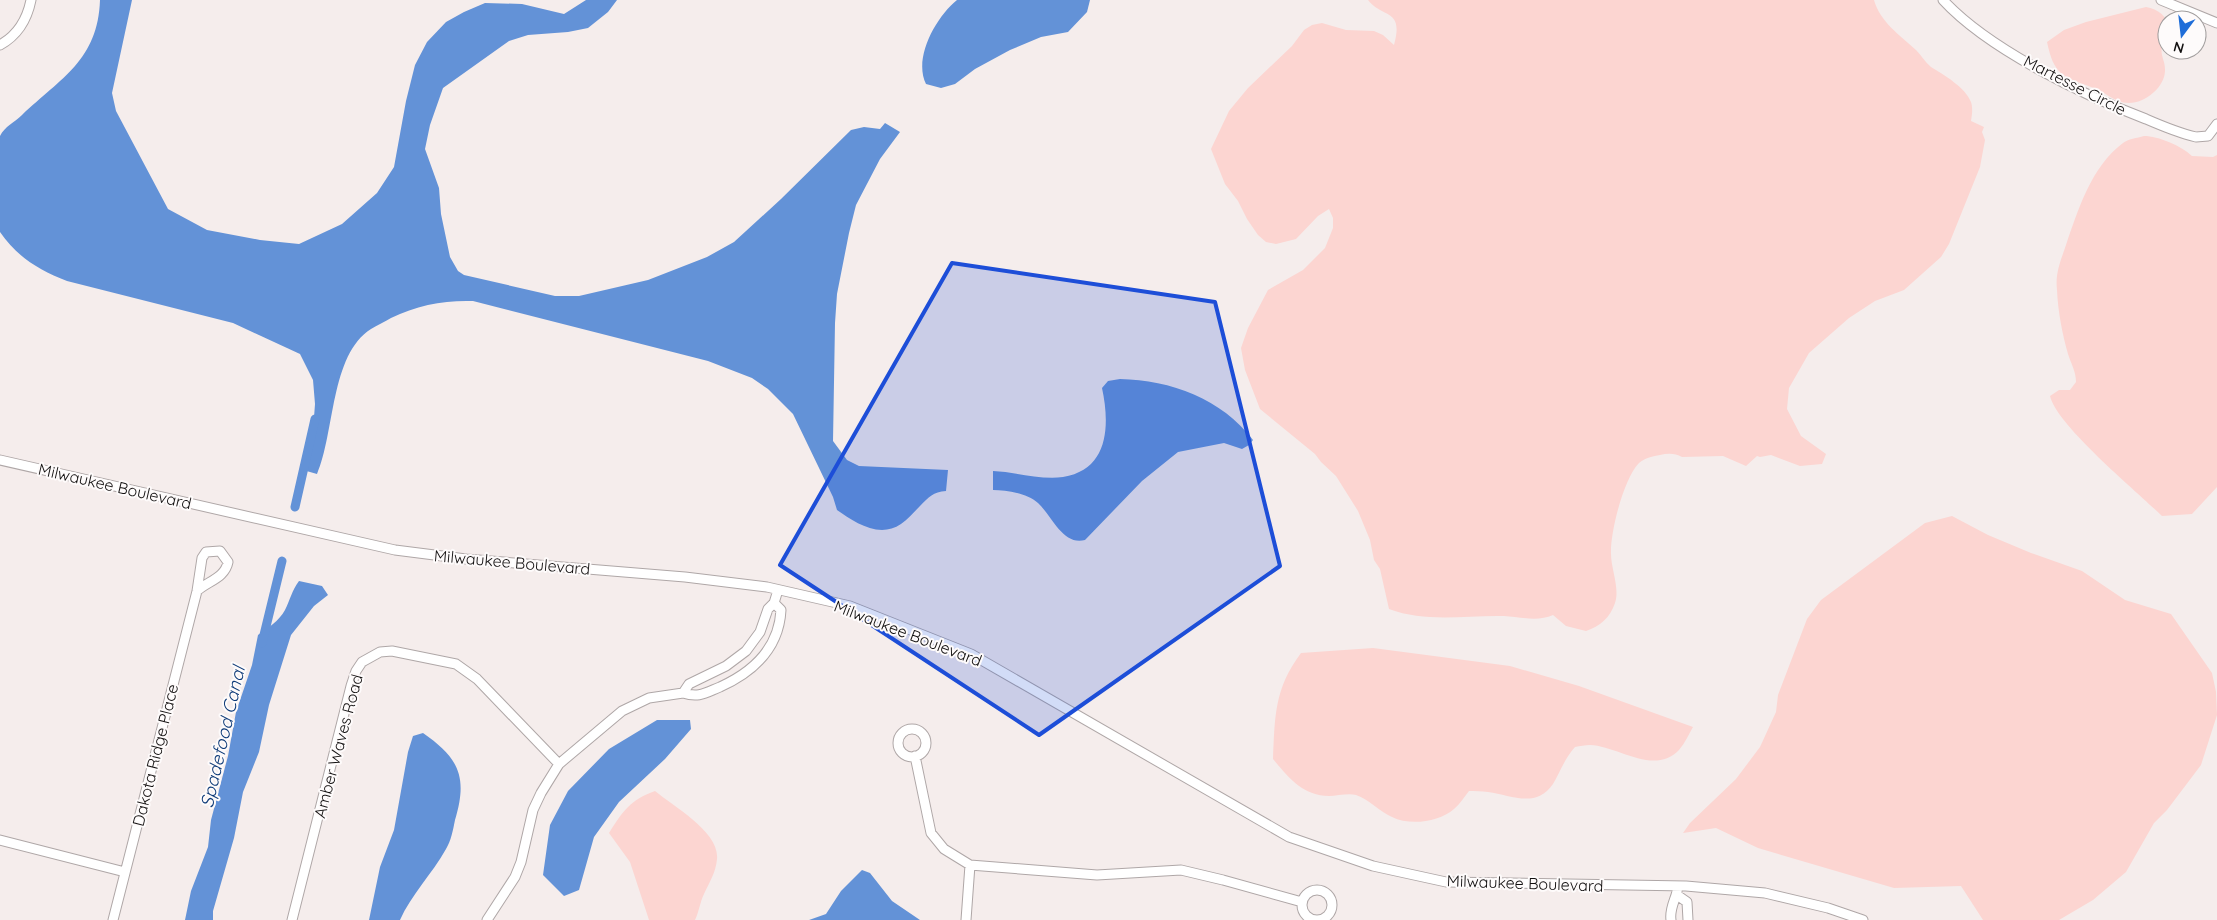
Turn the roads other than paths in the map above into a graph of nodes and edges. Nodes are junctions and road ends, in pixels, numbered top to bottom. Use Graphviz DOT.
graph roads {
  1 [pos="31,0"];
  2 [pos="1943,0"];
  3 [pos="2161,0"];
  4 [pos="2217,23"];
  5 [pos="0,45"];
  6 [pos="2217,124"];
  7 [pos="0,460"];
  8 [pos="778,590"];
  9 [pos="197,591"];
  10 [pos="774,604"];
  11 [pos="726,666"];
  12 [pos="733,681"];
  13 [pos="683,693"];
  14 [pos="915,756"];
  15 [pos="559,764"];
  16 [pos="0,840"];
  17 [pos="970,865"];
  18 [pos="125,872"];
  19 [pos="1678,890"];
  20 [pos="1302,902"];
  21 [pos="113,920"];
  22 [pos="292,920"];
  23 [pos="488,920"];
  24 [pos="966,920"];
  25 [pos="1671,920"];
  26 [pos="1688,920"];
  27 [pos="1864,920"];
  1 -- 5 [label="street"];
  2 -- 6 [label="street, Martesse Circle"];
  3 -- 4 [label="street"];
  7 -- 8 [label="street, Milwaukee Boulevard"];
  8 -- 10 [label="street"];
  8 -- 19 [label="street, Milwaukee Boulevard"];
  9 -- 9 [label="street, Dakota Ridge Place"];
  9 -- 18 [label="street, Dakota Ridge Place"];
  10 -- 11 [label="street"];
  10 -- 12 [label="street"];
  11 -- 12 [label="street"];
  11 -- 13 [label="street"];
  12 -- 13 [label="street"];
  13 -- 15 [label="street"];
  14 -- 17 [label="street"];
  15 -- 22 [label="street, Amber Waves Road"];
  15 -- 23 [label="street"];
  16 -- 18 [label="street"];
  17 -- 20 [label="street"];
  17 -- 24 [label="street"];
  18 -- 21 [label="street, Dakota Ridge Place"];
  19 -- 25 [label="street"];
  19 -- 26 [label="street"];
  19 -- 27 [label="street, Milwaukee Boulevard"];
}
